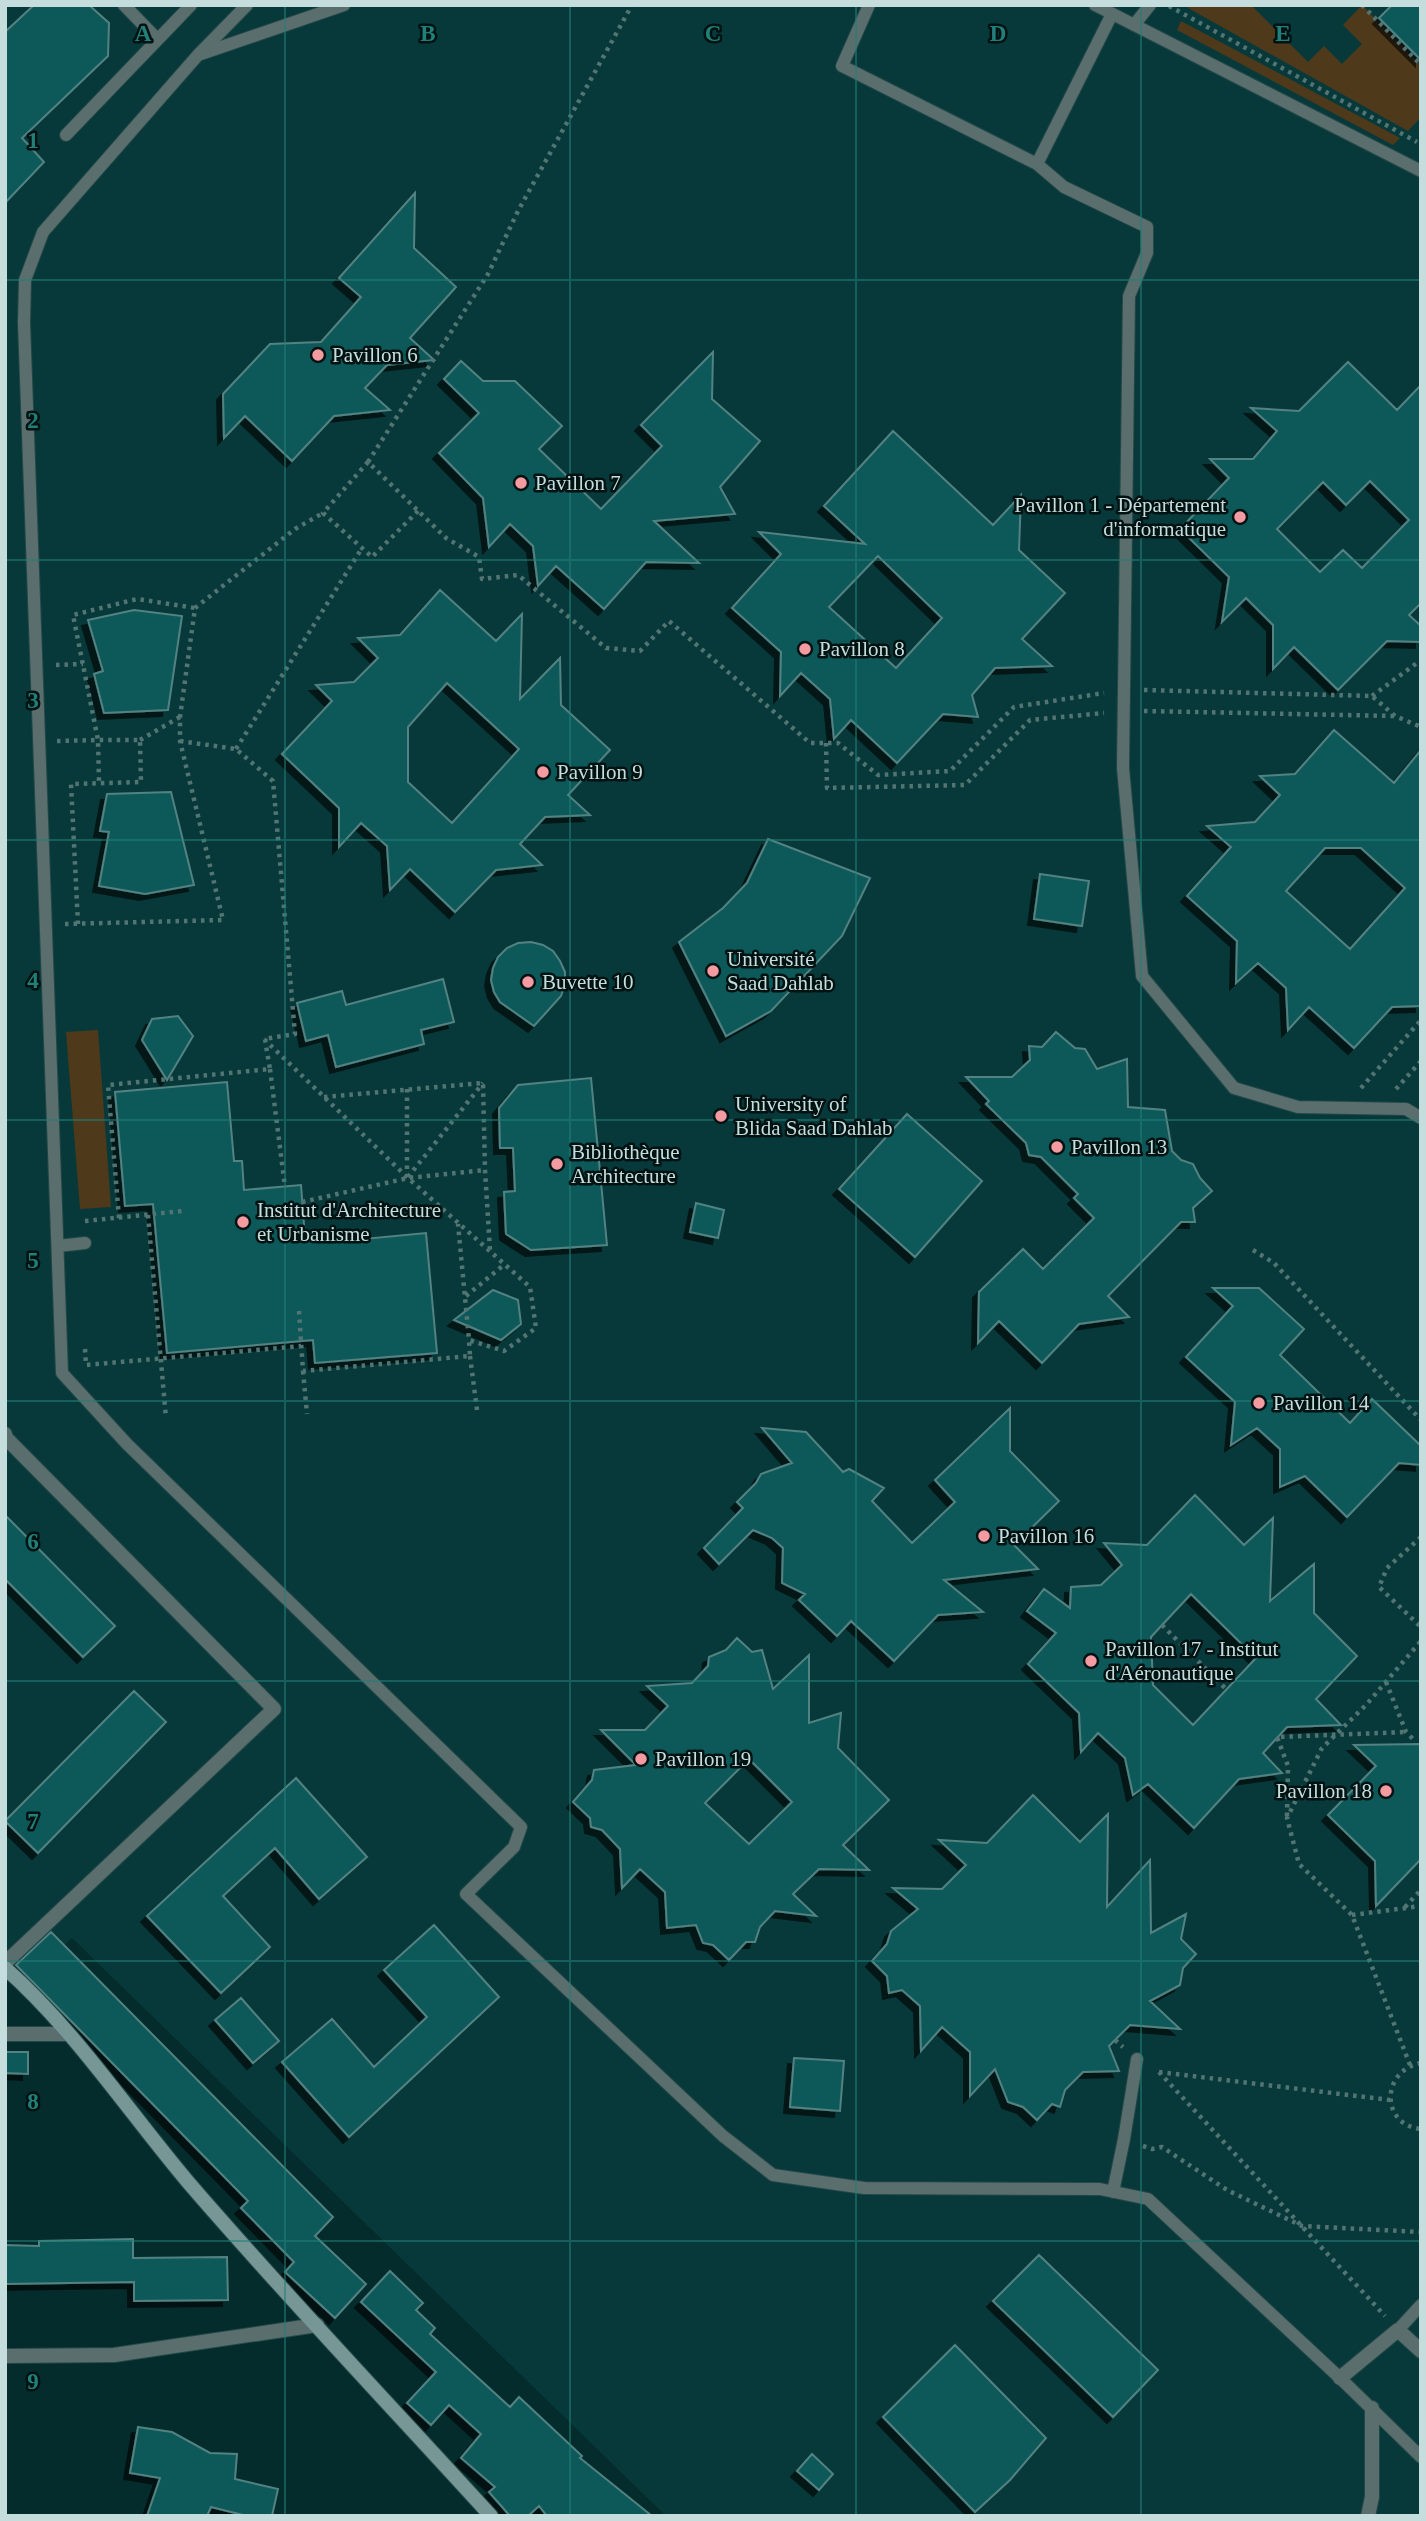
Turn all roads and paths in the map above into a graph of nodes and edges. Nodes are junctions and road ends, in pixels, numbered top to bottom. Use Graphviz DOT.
graph roads {
  1 [pos="124,5"];
  2 [pos="191,5"];
  3 [pos="247,5"];
  4 [pos="344,5"];
  5 [pos="632,5"];
  6 [pos="869,5"];
  7 [pos="1150,5"];
  8 [pos="1168,5"];
  9 [pos="1184,5"];
  10 [pos="1362,5"];
  11 [pos="1098,6"];
  12 [pos="1179,11"];
  13 [pos="1112,14"];
  14 [pos="1134,25"];
  15 [pos="157,39"];
  16 [pos="198,55"];
  17 [pos="1421,65"];
  18 [pos="66,135"];
  19 [pos="1420,141"];
  20 [pos="1037,164"];
  21 [pos="1421,171"];
  22 [pos="368,462"];
  23 [pos="418,511"];
  24 [pos="323,513"];
  25 [pos="362,548"];
  26 [pos="195,608"];
  27 [pos="1421,660"];
  28 [pos="1126,690"];
  29 [pos="1372,696"];
  30 [pos="1125,710"];
  31 [pos="1395,716"];
  32 [pos="180,718"];
  33 [pos="1421,727"];
  34 [pos="98,740"];
  35 [pos="140,740"];
  36 [pos="39,741"];
  37 [pos="180,741"];
  38 [pos="826,743"];
  39 [pos="236,749"];
  40 [pos="99,782"];
  41 [pos="1421,1020"];
  42 [pos="264,1039"];
  43 [pos="1421,1061"];
  44 [pos="270,1069"];
  45 [pos="483,1083"];
  46 [pos="407,1089"];
  47 [pos="324,1097"];
  48 [pos="1344,1108"];
  49 [pos="1380,1108"];
  50 [pos="1421,1118"];
  51 [pos="485,1170"];
  52 [pos="408,1178"];
  53 [pos="285,1187"];
  54 [pos="302,1202"];
  55 [pos="183,1212"];
  56 [pos="148,1215"];
  57 [pos="119,1218"];
  58 [pos="458,1224"];
  59 [pos="81,1243"];
  60 [pos="58,1246"];
  61 [pos="1253,1250"];
  62 [pos="491,1251"];
  63 [pos="505,1264"];
  64 [pos="465,1296"];
  65 [pos="299,1311"];
  66 [pos="84,1338"];
  67 [pos="470,1340"];
  68 [pos="302,1346"];
  69 [pos="470,1356"];
  70 [pos="161,1359"];
  71 [pos="303,1371"];
  72 [pos="477,1410"];
  73 [pos="307,1414"];
  74 [pos="166,1418"];
  75 [pos="1421,1420"];
  76 [pos="5,1437"];
  77 [pos="1421,1537"];
  78 [pos="1162,1625"];
  79 [pos="1421,1626"];
  80 [pos="1421,1641"];
  81 [pos="1386,1682"];
  82 [pos="1226,1689"];
  83 [pos="1406,1732"];
  84 [pos="1336,1734"];
  85 [pos="1413,1739"];
  86 [pos="1287,1818"];
  87 [pos="1421,1890"];
  88 [pos="1421,1906"];
  89 [pos="1404,1908"];
  90 [pos="1352,1915"];
  91 [pos="5,1966"];
  92 [pos="5,2034"];
  93 [pos="67,2034"];
  94 [pos="1115,2040"];
  95 [pos="1137,2059"];
  96 [pos="1421,2063"];
  97 [pos="1410,2065"];
  98 [pos="1160,2072"];
  99 [pos="1390,2100"];
  100 [pos="1421,2129"];
  101 [pos="1124,2139"];
  102 [pos="1113,2192"];
  103 [pos="1302,2226"];
  104 [pos="1421,2232"];
  105 [pos="1421,2305"];
  106 [pos="317,2325"];
  107 [pos="1398,2330"];
  108 [pos="1421,2351"];
  109 [pos="5,2356"];
  110 [pos="1340,2378"];
  111 [pos="1372,2408"];
  112 [pos="1421,2457"];
  113 [pos="491,2516"];
  114 [pos="1368,2516"];
  1 -- 15 [label="lane"];
  2 -- 15 [label="lane"];
  3 -- 16 [label="lane"];
  4 -- 16 [label="lane"];
  5 -- 22 [label="path"];
  6 -- 20 [label="lane"];
  7 -- 14 [label="lane"];
  8 -- 12 [label="path"];
  9 -- 12 [label="path"];
  10 -- 17 [label="path"];
  11 -- 13 [label="lane"];
  12 -- 19 [label="path"];
  13 -- 14 [label="lane"];
  13 -- 20 [label="lane"];
  14 -- 21 [label="lane"];
  15 -- 18 [label="lane"];
  16 -- 36 [label="lane"];
  20 -- 28 [label="lane"];
  22 -- 23 [label="path"];
  22 -- 24 [label="path"];
  23 -- 25 [label="path"];
  23 -- 38 [label="path"];
  24 -- 25 [label="path"];
  24 -- 26 [label="path"];
  25 -- 39 [label="path"];
  26 -- 32 [label="path"];
  26 -- 34 [label="path"];
  27 -- 29 [label="path"];
  28 -- 29 [label="path"];
  28 -- 30 [label="lane"];
  28 -- 38 [label="path"];
  29 -- 31 [label="path"];
  30 -- 31 [label="path"];
  30 -- 38 [label="path"];
  30 -- 48 [label="lane"];
  31 -- 33 [label="path"];
  32 -- 35 [label="path"];
  32 -- 37 [label="path"];
  34 -- 35 [label="path"];
  34 -- 36 [label="path"];
  34 -- 40 [label="path"];
  35 -- 40 [label="path"];
  36 -- 60 [label="lane"];
  37 -- 39 [label="path"];
  37 -- 40 [label="path"];
  39 -- 42 [label="path"];
  41 -- 48 [label="path"];
  42 -- 44 [label="path"];
  42 -- 47 [label="path"];
  43 -- 49 [label="path"];
  44 -- 53 [label="path"];
  44 -- 57 [label="path"];
  45 -- 46 [label="path"];
  45 -- 51 [label="path"];
  45 -- 52 [label="path"];
  46 -- 47 [label="path"];
  46 -- 52 [label="path"];
  47 -- 52 [label="path"];
  48 -- 49 [label="lane"];
  49 -- 50 [label="lane"];
  51 -- 52 [label="path"];
  51 -- 62 [label="path"];
  52 -- 54 [label="path"];
  52 -- 58 [label="path"];
  55 -- 56 [label="path"];
  56 -- 57 [label="path"];
  56 -- 70 [label="path"];
  57 -- 59 [label="path"];
  58 -- 62 [label="path"];
  58 -- 64 [label="path"];
  59 -- 60 [label="lane"];
  60 -- 102 [label="lane"];
  61 -- 75 [label="path"];
  62 -- 63 [label="path"];
  63 -- 64 [label="path"];
  63 -- 67 [label="path"];
  64 -- 67 [label="path"];
  65 -- 68 [label="path"];
  66 -- 70 [label="path"];
  67 -- 69 [label="path"];
  68 -- 70 [label="path"];
  68 -- 71 [label="path"];
  69 -- 71 [label="path"];
  69 -- 72 [label="path"];
  70 -- 74 [label="path"];
  71 -- 73 [label="path"];
  76 -- 91 [label="street"];
  77 -- 79 [label="path"];
  78 -- 82 [label="path"];
  80 -- 81 [label="path"];
  81 -- 83 [label="path"];
  81 -- 84 [label="path"];
  83 -- 84 [label="path"];
  83 -- 85 [label="path"];
  84 -- 86 [label="path"];
  84 -- 86 [label="path"];
  86 -- 90 [label="path"];
  87 -- 89 [label="path"];
  88 -- 89 [label="path"];
  89 -- 90 [label="path"];
  90 -- 97 [label="path"];
  91 -- 93 [label="street"];
  92 -- 93 [label="street"];
  93 -- 106 [label="street"];
  94 -- 95 [label="path"];
  95 -- 98 [label="path"];
  95 -- 101 [label="lane"];
  96 -- 97 [label="path"];
  97 -- 99 [label="path"];
  98 -- 99 [label="path"];
  98 -- 103 [label="path"];
  99 -- 100 [label="path"];
  101 -- 102 [label="lane"];
  101 -- 103 [label="path"];
  102 -- 110 [label="lane"];
  103 -- 104 [label="path"];
  103 -- 107 [label="path"];
  105 -- 107 [label="lane"];
  106 -- 109 [label="street"];
  106 -- 113 [label="street"];
  107 -- 108 [label="street"];
  107 -- 110 [label="street"];
  110 -- 111 [label="lane"];
  111 -- 112 [label="lane"];
  111 -- 114 [label="street"];
}
